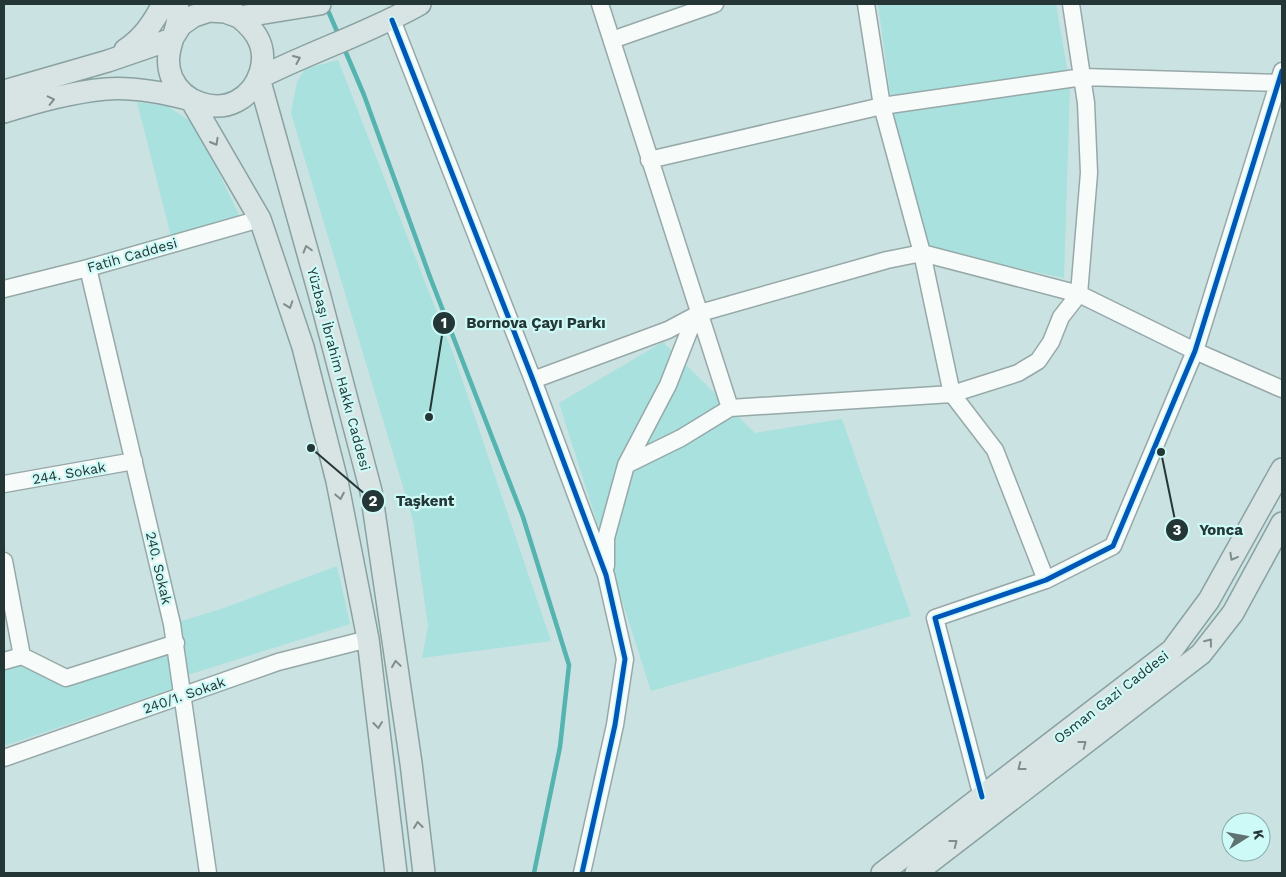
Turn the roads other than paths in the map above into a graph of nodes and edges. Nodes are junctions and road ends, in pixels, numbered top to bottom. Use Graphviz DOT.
graph roads {
  1 [pos="163,4"];
  2 [pos="177,4"];
  3 [pos="223,4"];
  4 [pos="318,4"];
  5 [pos="420,4"];
  6 [pos="600,4"];
  7 [pos="715,4"];
  8 [pos="866,4"];
  9 [pos="1072,4"];
  10 [pos="239,11"];
  11 [pos="383,23"];
  12 [pos="172,38"];
  13 [pos="612,40"];
  14 [pos="108,61"];
  15 [pos="1083,77"];
  16 [pos="1280,77"];
  17 [pos="259,78"];
  18 [pos="4,90"];
  19 [pos="191,100"];
  20 [pos="882,106"];
  21 [pos="4,112"];
  22 [pos="649,160"];
  23 [pos="260,219"];
  24 [pos="922,254"];
  25 [pos="88,268"];
  26 [pos="4,289"];
  27 [pos="1079,294"];
  28 [pos="700,313"];
  29 [pos="1195,351"];
  30 [pos="533,380"];
  31 [pos="1282,389"];
  32 [pos="952,394"];
  33 [pos="730,408"];
  34 [pos="134,461"];
  35 [pos="626,465"];
  36 [pos="1282,469"];
  37 [pos="4,484"];
  38 [pos="1282,523"];
  39 [pos="4,561"];
  40 [pos="606,575"];
  41 [pos="1046,580"];
  42 [pos="368,639"];
  43 [pos="176,644"];
  44 [pos="22,656"];
  45 [pos="4,661"];
  46 [pos="183,695"];
  47 [pos="4,758"];
  48 [pos="982,797"];
  49 [pos="208,873"];
  50 [pos="396,873"];
  51 [pos="424,873"];
  52 [pos="582,873"];
  53 [pos="882,873"];
  54 [pos="916,873"];
  1 -- 14 [label="main road"];
  2 -- 12 [label="main road, Yüzbaşı İbrahim Hakkı Caddesi"];
  3 -- 10 [label="main road, Yüzbaşı İbrahim Hakkı Caddesi"];
  4 -- 10 [label="main road"];
  5 -- 11 [label="main road"];
  6 -- 13 [label="street"];
  7 -- 13 [label="street"];
  8 -- 20 [label="street"];
  9 -- 15 [label="street"];
  10 -- 12 [label="main road"];
  10 -- 17 [label="main road, Yüzbaşı İbrahim Hakkı Caddesi"];
  17 -- 11 [label="main road, one-way"];
  11 -- 30 [label="street"];
  12 -- 14 [label="main road"];
  12 -- 19 [label="main road, Yüzbaşı İbrahim Hakkı Caddesi"];
  13 -- 22 [label="street"];
  14 -- 18 [label="main road"];
  15 -- 16 [label="street"];
  15 -- 20 [label="street"];
  15 -- 27 [label="street"];
  16 -- 29 [label="street"];
  17 -- 19 [label="main road"];
  51 -- 17 [label="main road, Yüzbaşı İbrahim Hakkı Caddesi, one-way"];
  21 -- 19 [label="main road, one-way"];
  19 -- 23 [label="main road, Yüzbaşı İbrahim Hakkı Caddesi, one-way"];
  20 -- 22 [label="street"];
  20 -- 24 [label="street"];
  22 -- 28 [label="street"];
  23 -- 25 [label="street, Fatih Caddesi"];
  23 -- 42 [label="main road, Yüzbaşı İbrahim Hakkı Caddesi, one-way"];
  24 -- 27 [label="street"];
  24 -- 28 [label="street"];
  24 -- 32 [label="street"];
  25 -- 26 [label="street, Fatih Caddesi"];
  25 -- 34 [label="street, 240. Sokak"];
  27 -- 29 [label="street"];
  27 -- 32 [label="street"];
  28 -- 30 [label="street"];
  28 -- 33 [label="street"];
  28 -- 35 [label="street"];
  29 -- 31 [label="street"];
  29 -- 41 [label="street"];
  30 -- 40 [label="street"];
  32 -- 33 [label="street"];
  32 -- 41 [label="street"];
  33 -- 35 [label="street"];
  34 -- 37 [label="street, 244. Sokak"];
  34 -- 43 [label="street, 240. Sokak"];
  35 -- 40 [label="street"];
  36 -- 48 [label="main road, Osman Gazi Caddesi, one-way"];
  54 -- 38 [label="main road, Osman Gazi Caddesi, one-way"];
  39 -- 44 [label="street"];
  40 -- 52 [label="street"];
  41 -- 48 [label="street"];
  42 -- 46 [label="street, 240/1. Sokak"];
  42 -- 50 [label="main road, Yüzbaşı İbrahim Hakkı Caddesi, one-way"];
  43 -- 44 [label="street"];
  43 -- 46 [label="street, 240. Sokak"];
  44 -- 45 [label="street"];
  46 -- 47 [label="street, 240/1. Sokak"];
  46 -- 49 [label="street, 240. Sokak"];
  48 -- 53 [label="main road, Osman Gazi Caddesi"];
}
